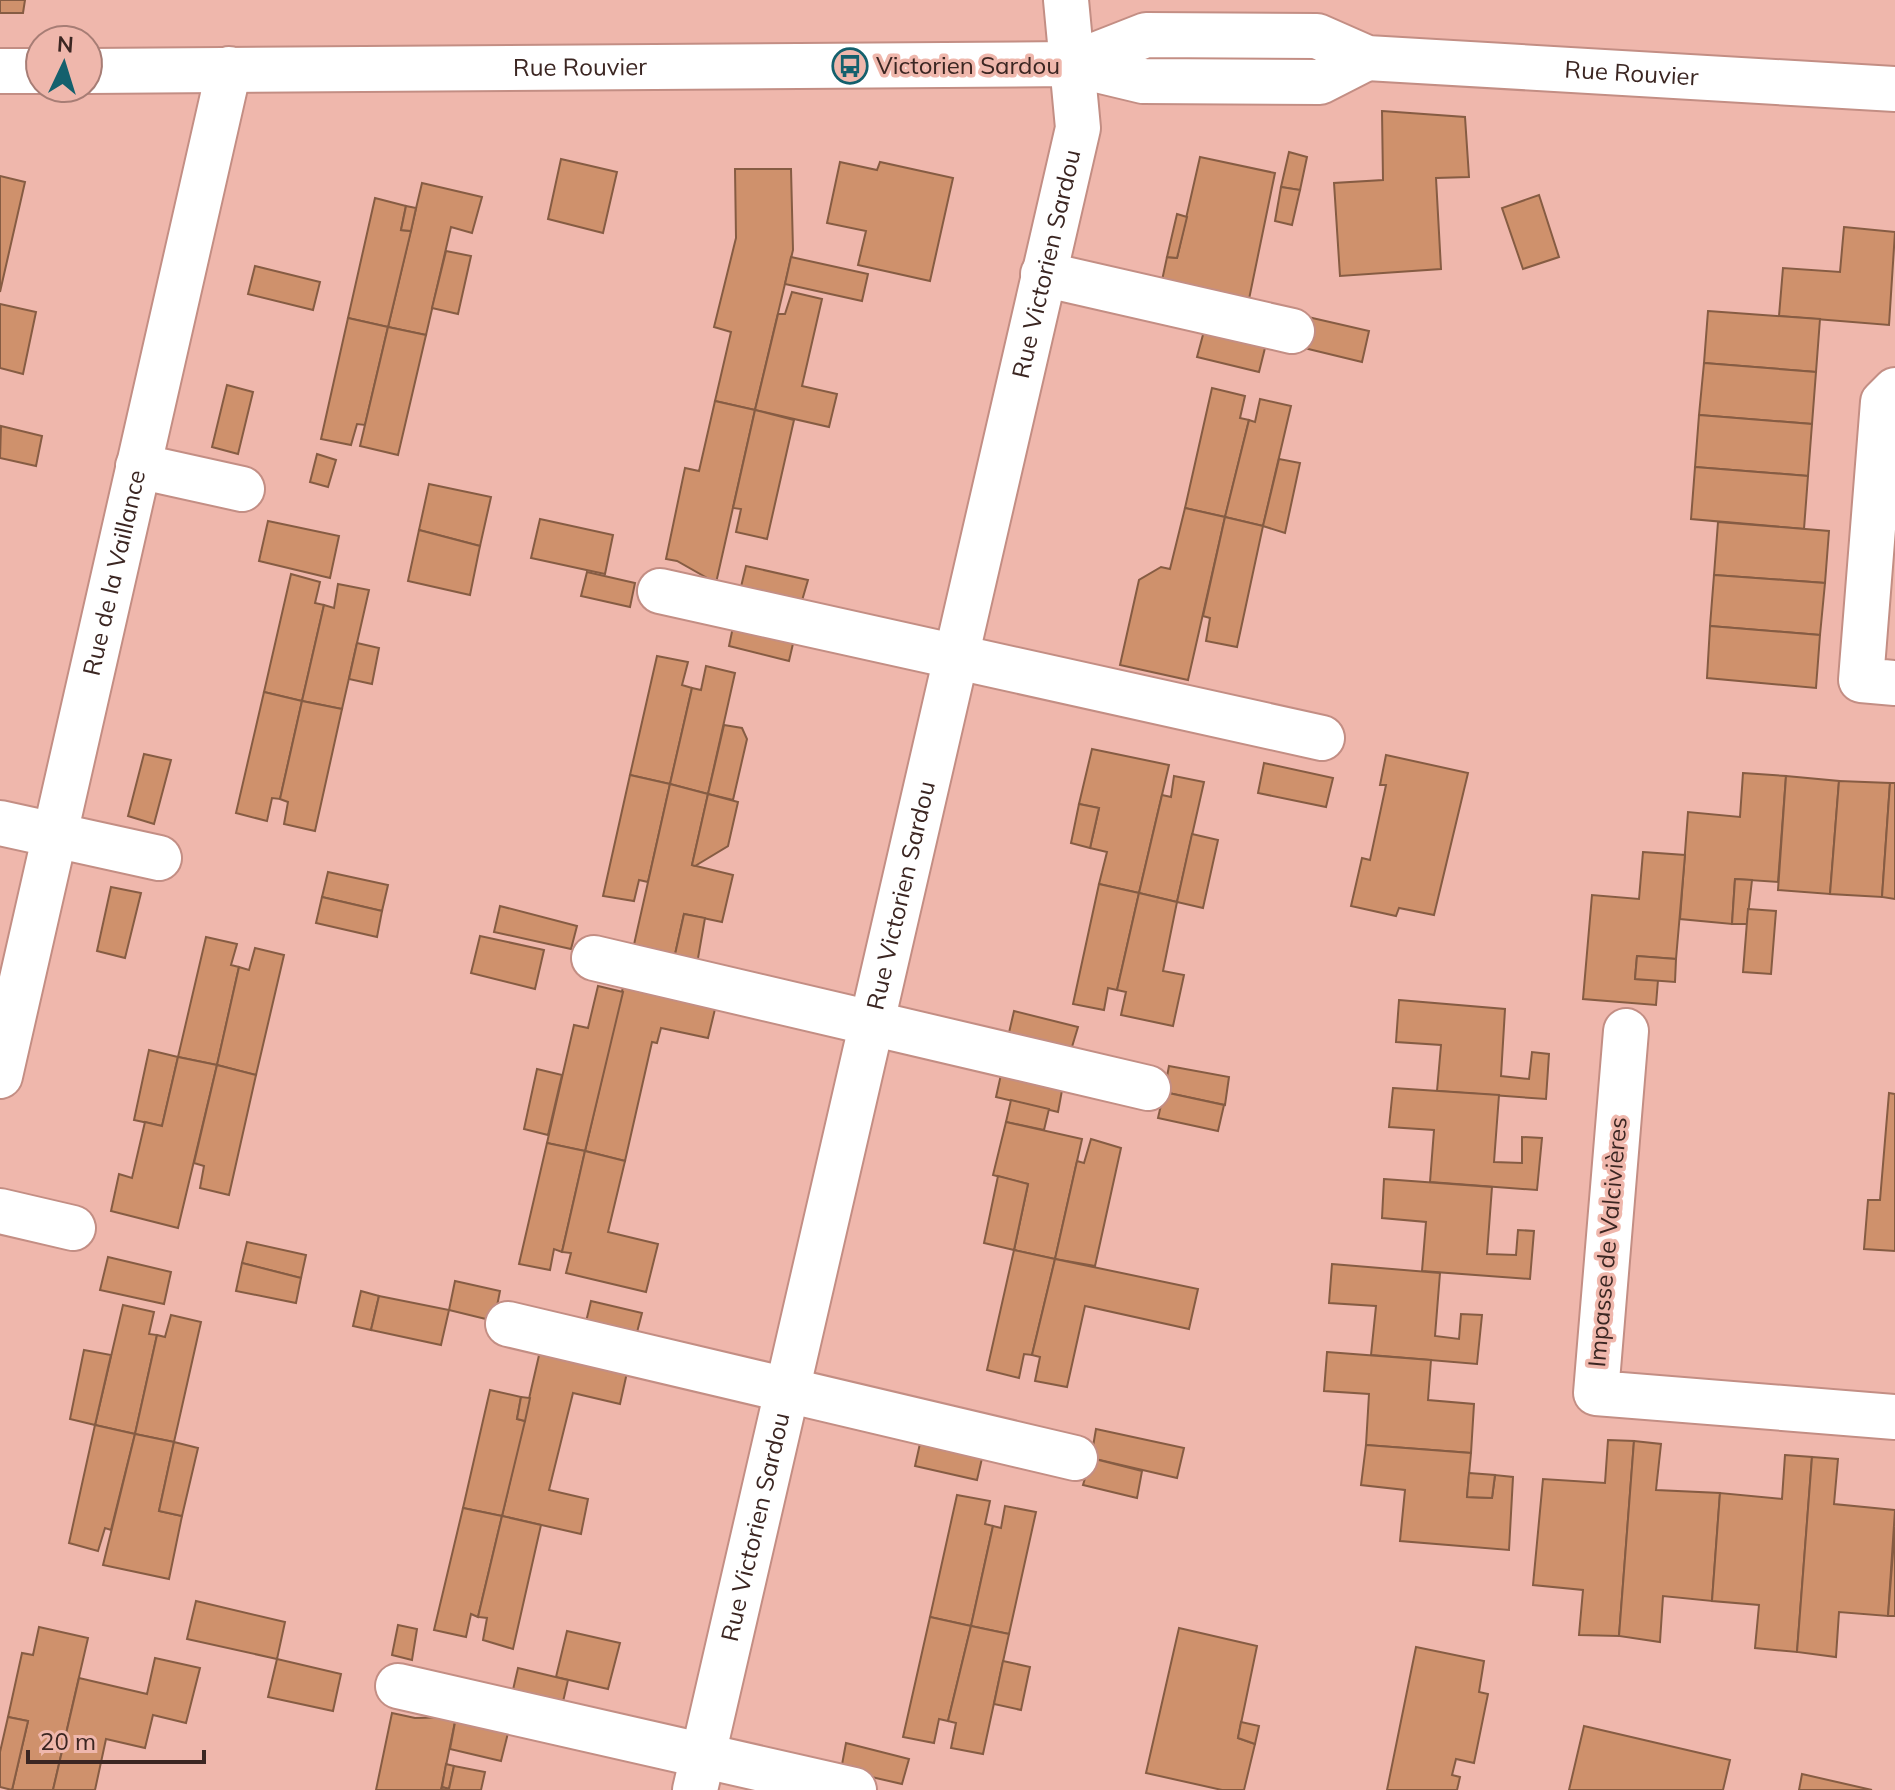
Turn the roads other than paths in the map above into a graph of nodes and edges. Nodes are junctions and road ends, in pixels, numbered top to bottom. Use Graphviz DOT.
graph roads {
  1 [pos="1066,0"];
  2 [pos="1072,64"];
  3 [pos="229,69"];
  4 [pos="0,71"];
  5 [pos="24,71"];
  6 [pos="104,71"];
  7 [pos="1895,89"];
  8 [pos="1043,274"];
  9 [pos="1292,331"];
  10 [pos="1895,390"];
  11 [pos="138,466"];
  12 [pos="242,489"];
  13 [pos="660,591"];
  14 [pos="956,659"];
  15 [pos="1895,683"];
  16 [pos="1322,738"];
  17 [pos="0,823"];
  18 [pos="55,835"];
  19 [pos="159,858"];
  20 [pos="594,958"];
  21 [pos="871,1024"];
  22 [pos="1626,1031"];
  23 [pos="0,1076"];
  24 [pos="1148,1088"];
  25 [pos="0,1211"];
  26 [pos="73,1228"];
  27 [pos="508,1324"];
  28 [pos="788,1389"];
  29 [pos="1895,1417"];
  30 [pos="1075,1458"];
  31 [pos="398,1686"];
  32 [pos="700,1772"];
  33 [pos="854,1790"];
  1 -- 2 [label="street, Rue Victorien Sardou"];
  2 -- 3 [label="street, Rue Rouvier"];
  2 -- 7 [label="street, Rue Rouvier"];
  2 -- 8 [label="street, Rue Victorien Sardou"];
  3 -- 6 [label="street, Rue Rouvier"];
  3 -- 11 [label="street, Rue de la Vaillance"];
  4 -- 5 [label="street"];
  8 -- 9 [label="street"];
  8 -- 14 [label="street, Rue Victorien Sardou"];
  10 -- 15 [label="street"];
  11 -- 12 [label="street"];
  11 -- 18 [label="street, Rue de la Vaillance"];
  13 -- 14 [label="street"];
  14 -- 16 [label="street"];
  14 -- 21 [label="street, Rue Victorien Sardou"];
  17 -- 18 [label="street"];
  18 -- 19 [label="street"];
  18 -- 23 [label="street, Rue de la Vaillance"];
  20 -- 21 [label="street"];
  21 -- 24 [label="street"];
  21 -- 28 [label="street, Rue Victorien Sardou"];
  22 -- 29 [label="street, Impasse de Valcivières"];
  25 -- 26 [label="street"];
  27 -- 28 [label="street"];
  28 -- 30 [label="street"];
  28 -- 32 [label="street, Rue Victorien Sardou"];
  31 -- 32 [label="street"];
  32 -- 33 [label="street"];
}
